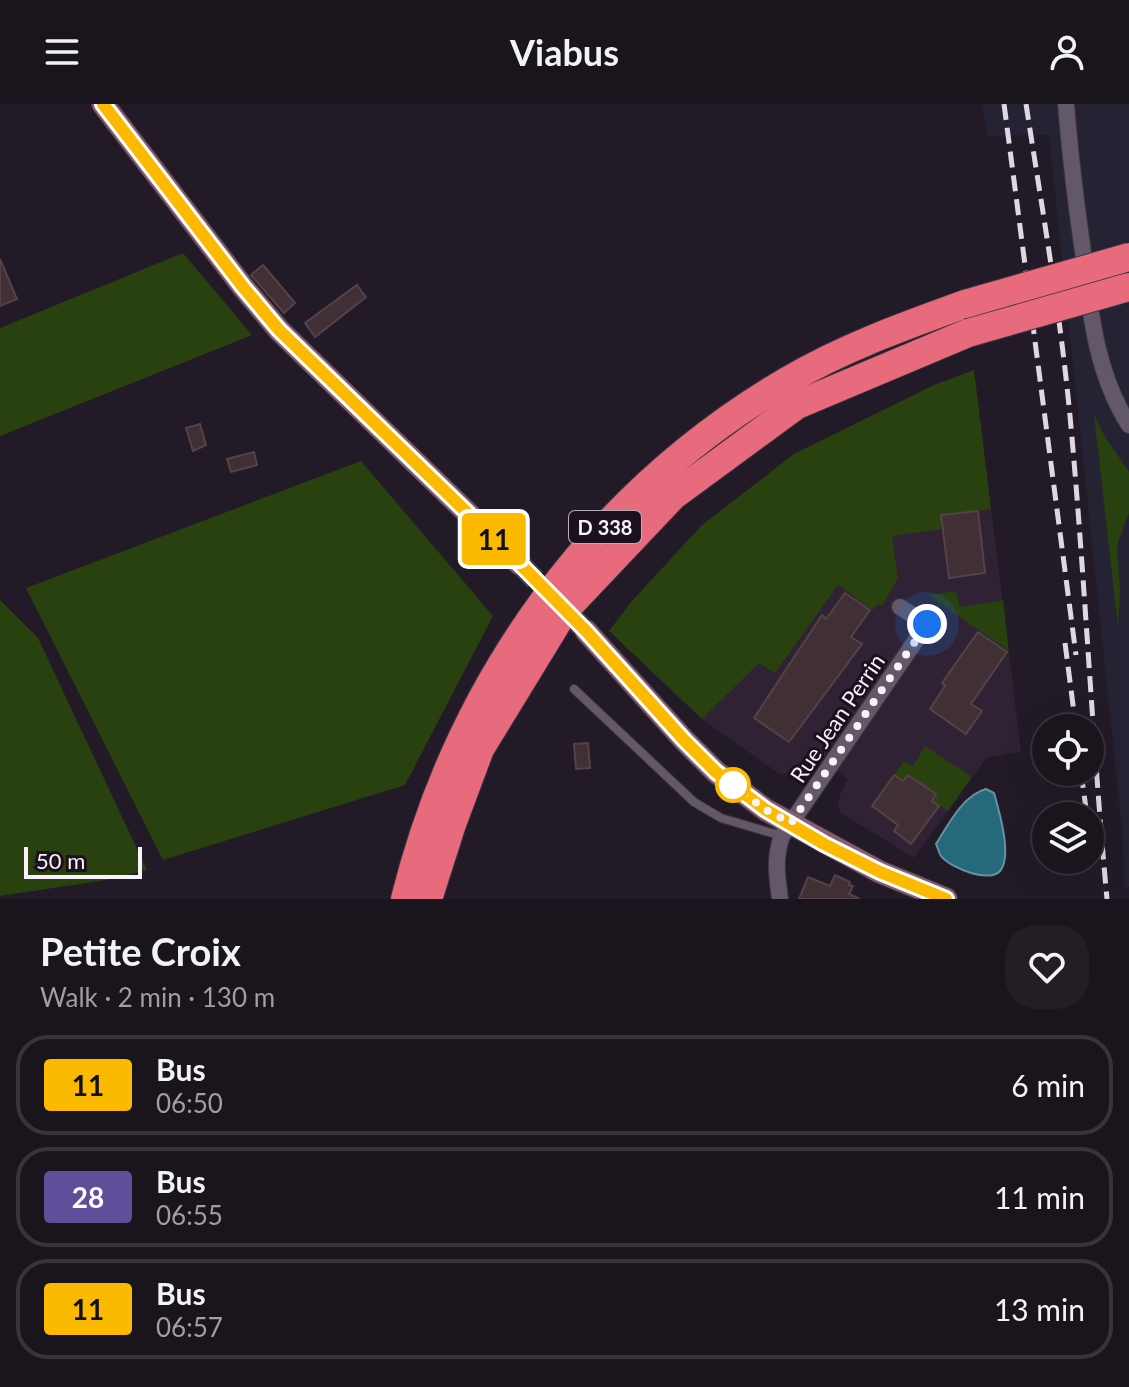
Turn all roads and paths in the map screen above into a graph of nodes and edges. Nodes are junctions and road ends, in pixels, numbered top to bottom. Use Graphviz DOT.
graph roads {
  1 [pos="103,104"];
  2 [pos="1066,104"];
  3 [pos="1129,257"];
  4 [pos="1129,287"];
  5 [pos="1129,425"];
  6 [pos="520,564"];
  7 [pos="900,607"];
  8 [pos="586,631"];
  9 [pos="574,689"];
  10 [pos="786,829"];
  11 [pos="405,899"];
  12 [pos="428,899"];
  13 [pos="780,899"];
  14 [pos="946,899"];
  1 -- 6 [label="street"];
  2 -- 5 [label="street"];
  3 -- 11 [label="highway, D 338, bridge"];
  4 -- 12 [label="highway, D 338, bridge"];
  7 -- 10 [label="street, Rue Jean Perrin"];
  8 -- 10 [label="street"];
  9 -- 10 [label="lane"];
  10 -- 13 [label="street"];
  10 -- 14 [label="street"];
}
